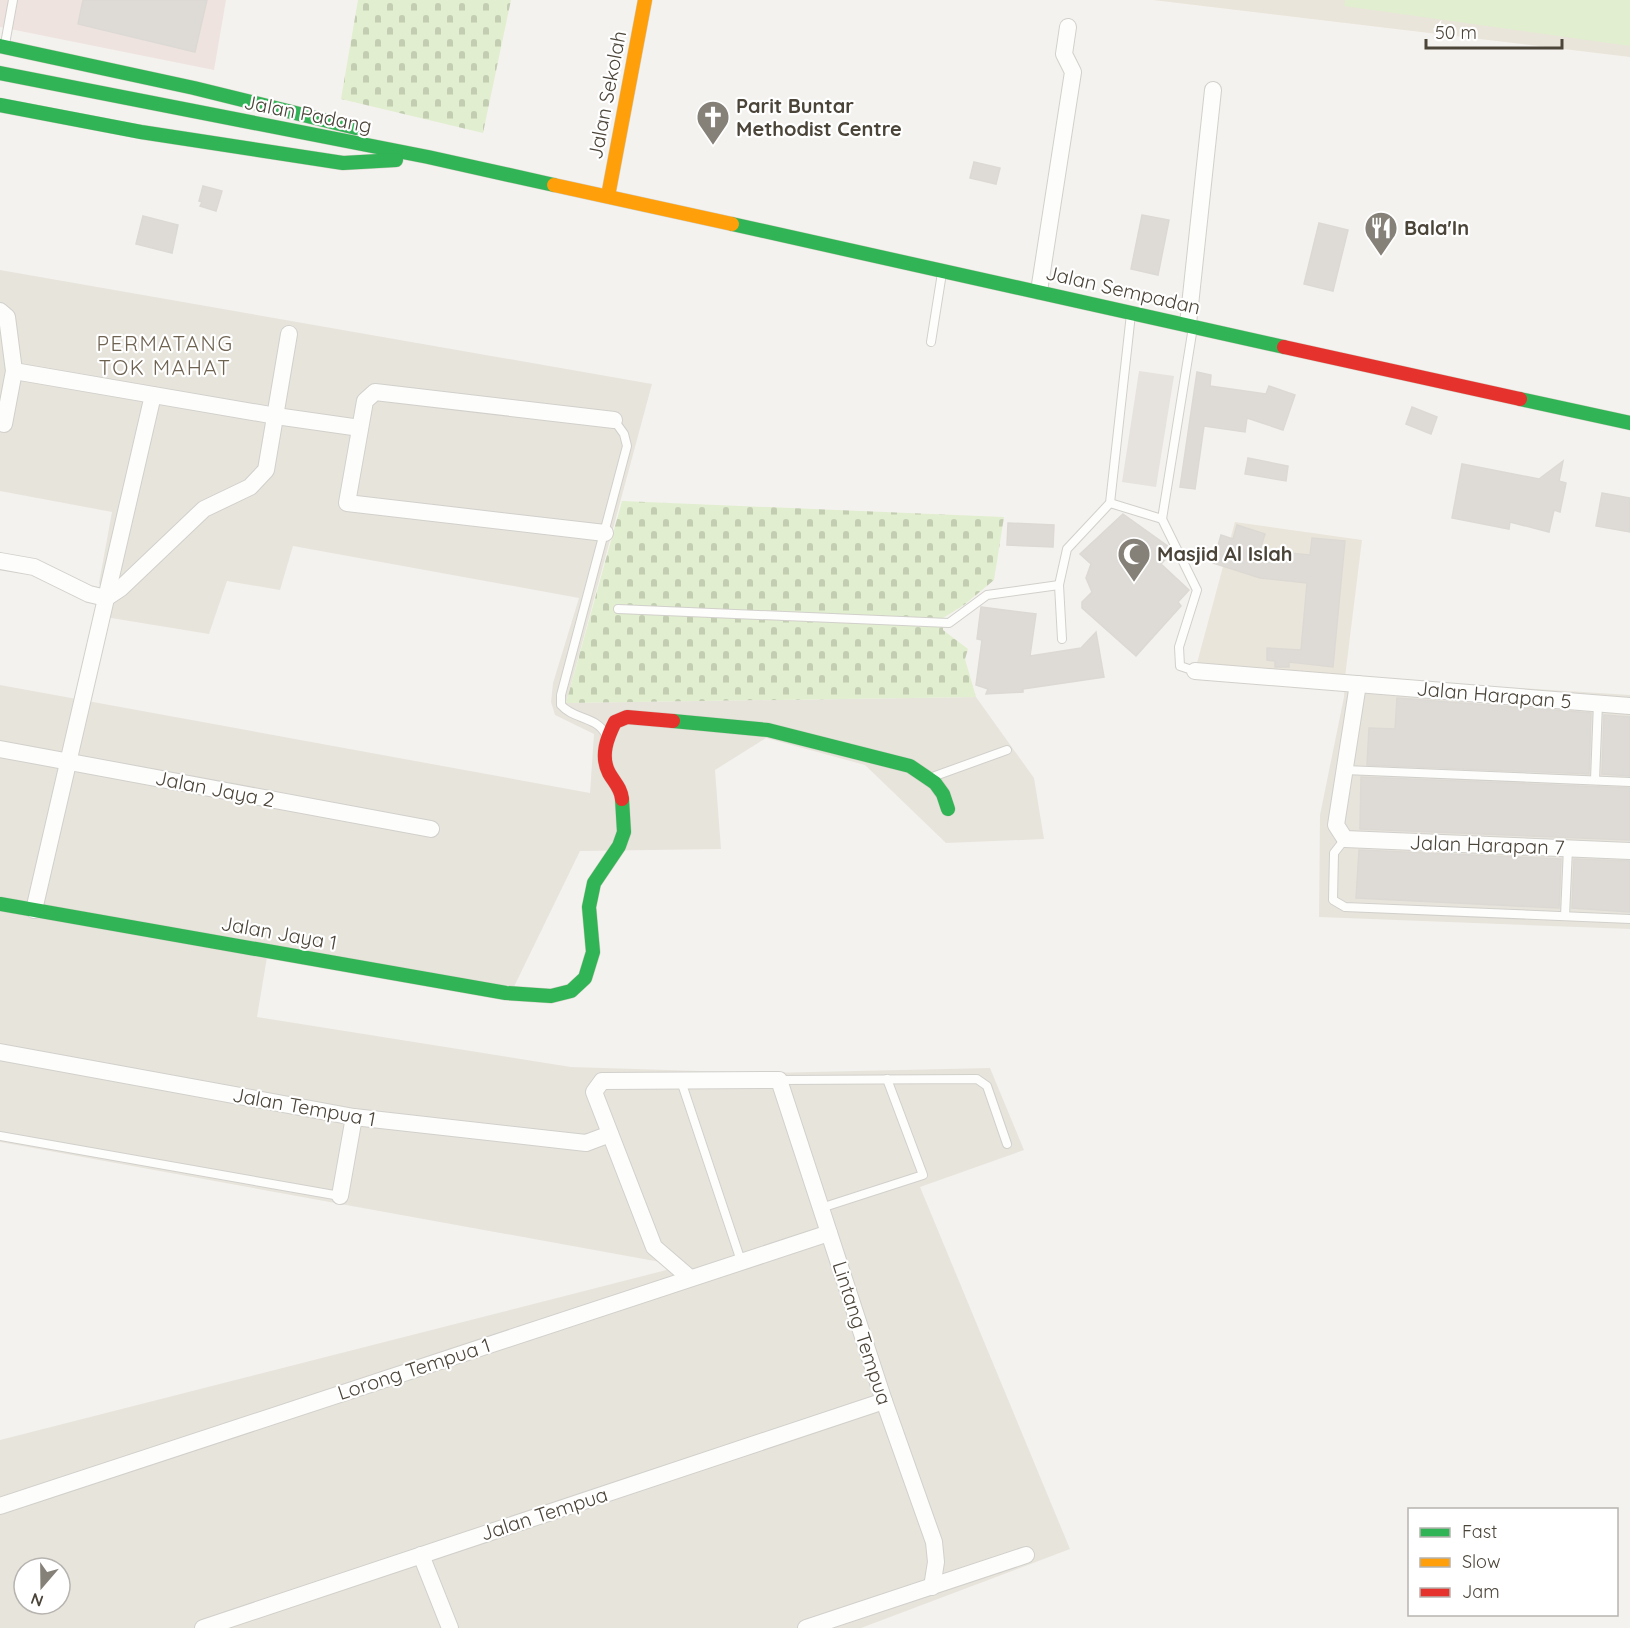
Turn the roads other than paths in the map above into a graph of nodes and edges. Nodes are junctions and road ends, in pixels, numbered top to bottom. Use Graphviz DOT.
graph roads {
  1 [pos="13,0"];
  2 [pos="645,0"];
  3 [pos="1068,27"];
  4 [pos="2,46"];
  5 [pos="0,73"];
  6 [pos="1213,90"];
  7 [pos="0,105"];
  8 [pos="428,157"];
  9 [pos="608,196"];
  10 [pos="943,270"];
  11 [pos="1039,291"];
  12 [pos="0,312"];
  13 [pos="1131,312"];
  14 [pos="1191,325"];
  15 [pos="289,334"];
  16 [pos="931,342"];
  17 [pos="14,371"];
  18 [pos="153,395"];
  19 [pos="276,416"];
  20 [pos="614,420"];
  21 [pos="1630,423"];
  22 [pos="4,424"];
  23 [pos="360,428"];
  24 [pos="1110,503"];
  25 [pos="1162,519"];
  26 [pos="605,533"];
  27 [pos="0,561"];
  28 [pos="1059,585"];
  29 [pos="106,597"];
  30 [pos="618,609"];
  31 [pos="1062,639"];
  32 [pos="1195,671"];
  33 [pos="1358,684"];
  34 [pos="1598,703"];
  35 [pos="1630,706"];
  36 [pos="607,738"];
  37 [pos="0,749"];
  38 [pos="1007,750"];
  39 [pos="68,762"];
  40 [pos="1345,770"];
  41 [pos="932,778"];
  42 [pos="1595,780"];
  43 [pos="1630,782"];
  44 [pos="948,808"];
  45 [pos="431,829"];
  46 [pos="1345,839"];
  47 [pos="1568,848"];
  48 [pos="1630,851"];
  49 [pos="0,904"];
  50 [pos="34,910"];
  51 [pos="1565,916"];
  52 [pos="1630,919"];
  53 [pos="0,1052"];
  54 [pos="887,1078"];
  55 [pos="779,1080"];
  56 [pos="681,1081"];
  57 [pos="354,1117"];
  58 [pos="610,1134"];
  59 [pos="0,1136"];
  60 [pos="1007,1144"];
  61 [pos="340,1196"];
  62 [pos="821,1208"];
  63 [pos="829,1233"];
  64 [pos="741,1261"];
  65 [pos="690,1278"];
  66 [pos="884,1401"];
  67 [pos="0,1506"];
  68 [pos="421,1555"];
  69 [pos="1026,1555"];
  70 [pos="932,1587"];
  71 [pos="203,1628"];
  72 [pos="450,1628"];
  73 [pos="806,1628"];
  1 -- 4 [label="lane"];
  2 -- 9 [label="street, Jalan Sekolah"];
  3 -- 11 [label="street"];
  4 -- 8 [label="street"];
  5 -- 8 [label="street, Jalan Padang"];
  6 -- 14 [label="street"];
  7 -- 8 [label="street"];
  8 -- 9 [label="street, Jalan Padang"];
  9 -- 10 [label="street, Jalan Sempadan"];
  10 -- 11 [label="street, Jalan Sempadan"];
  10 -- 16 [label="lane"];
  11 -- 13 [label="street, Jalan Sempadan"];
  12 -- 17 [label="street"];
  13 -- 14 [label="street, Jalan Sempadan"];
  13 -- 24 [label="lane"];
  14 -- 21 [label="street, Jalan Sempadan"];
  14 -- 25 [label="lane"];
  15 -- 19 [label="street"];
  17 -- 18 [label="street"];
  17 -- 22 [label="street"];
  18 -- 19 [label="street"];
  18 -- 29 [label="street"];
  19 -- 23 [label="street"];
  19 -- 29 [label="street"];
  20 -- 23 [label="street"];
  20 -- 26 [label="lane"];
  23 -- 26 [label="street"];
  24 -- 25 [label="lane"];
  24 -- 28 [label="lane"];
  25 -- 32 [label="lane"];
  26 -- 36 [label="lane"];
  27 -- 29 [label="street"];
  28 -- 30 [label="lane"];
  28 -- 31 [label="lane"];
  29 -- 39 [label="street"];
  32 -- 33 [label="street, Jalan Harapan 5"];
  33 -- 34 [label="street, Jalan Harapan 5"];
  33 -- 40 [label="street"];
  34 -- 35 [label="street, Jalan Harapan 5"];
  34 -- 42 [label="lane"];
  36 -- 41 [label="street"];
  36 -- 50 [label="street, Jalan Jaya 1"];
  37 -- 39 [label="street, Jalan Jaya 2"];
  38 -- 41 [label="lane"];
  39 -- 45 [label="street, Jalan Jaya 2"];
  39 -- 50 [label="street"];
  40 -- 42 [label="lane"];
  40 -- 46 [label="street"];
  41 -- 44 [label="street"];
  42 -- 43 [label="lane"];
  46 -- 47 [label="street, Jalan Harapan 7"];
  46 -- 51 [label="lane"];
  47 -- 48 [label="street, Jalan Harapan 7"];
  47 -- 51 [label="lane"];
  49 -- 50 [label="street, Jalan Jaya 1"];
  51 -- 52 [label="lane"];
  53 -- 57 [label="street, Jalan Tempua 1"];
  54 -- 55 [label="lane"];
  54 -- 60 [label="lane"];
  54 -- 62 [label="lane"];
  55 -- 56 [label="street"];
  55 -- 62 [label="street, Lintang Tempua"];
  56 -- 58 [label="street"];
  56 -- 64 [label="lane"];
  57 -- 58 [label="street, Jalan Tempua 1"];
  57 -- 61 [label="street"];
  58 -- 65 [label="street"];
  59 -- 61 [label="lane"];
  62 -- 63 [label="street, Lintang Tempua"];
  63 -- 64 [label="street, Lorong Tempua 1"];
  63 -- 66 [label="street, Lintang Tempua"];
  64 -- 65 [label="street, Lorong Tempua 1"];
  65 -- 67 [label="street, Lorong Tempua 1"];
  66 -- 68 [label="street, Jalan Tempua"];
  66 -- 70 [label="street, Lintang Tempua"];
  68 -- 71 [label="street, Jalan Tempua"];
  68 -- 72 [label="street"];
  69 -- 70 [label="street"];
  70 -- 73 [label="street"];
}
